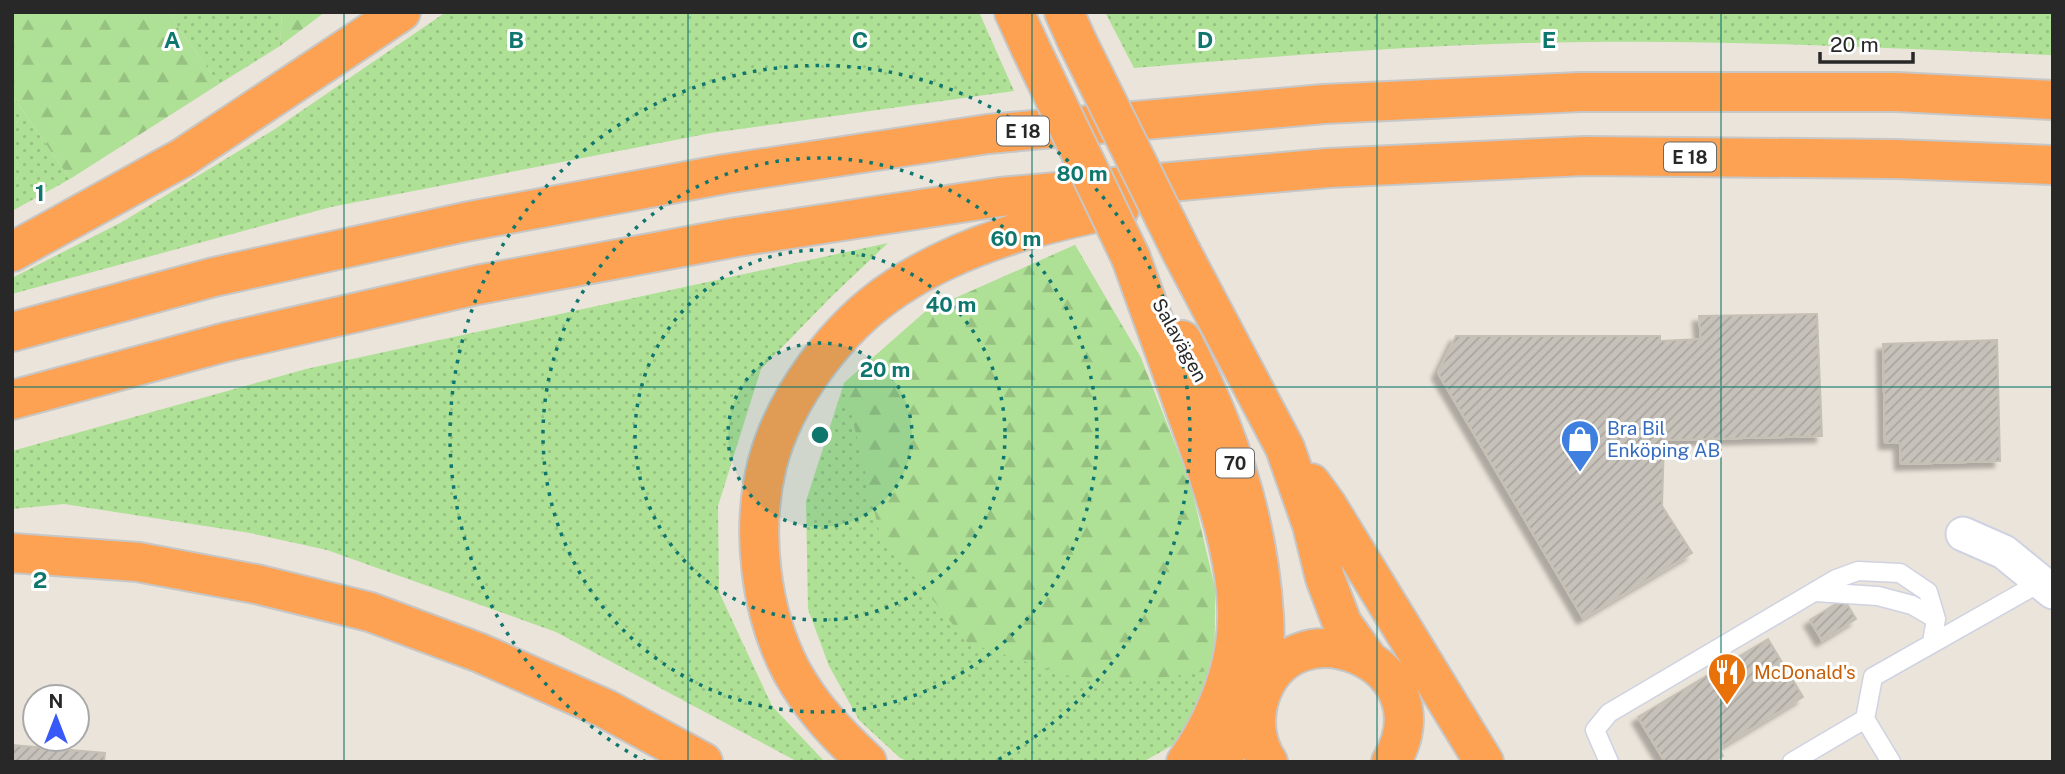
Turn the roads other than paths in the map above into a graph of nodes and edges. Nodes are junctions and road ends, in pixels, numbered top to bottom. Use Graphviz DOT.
graph roads {
  1 [pos="401,12"];
  2 [pos="1014,12"];
  3 [pos="1070,26"];
  4 [pos="2053,100"];
  5 [pos="2053,165"];
  6 [pos="1328,168"];
  7 [pos="12,252"];
  8 [pos="1131,258"];
  9 [pos="12,332"];
  10 [pos="12,400"];
  11 [pos="1285,447"];
  12 [pos="1963,534"];
  13 [pos="12,553"];
  14 [pos="2047,587"];
  15 [pos="1814,592"];
  16 [pos="1936,619"];
  17 [pos="1932,642"];
  18 [pos="1367,658"];
  19 [pos="1259,701"];
  20 [pos="1865,719"];
  21 [pos="703,762"];
  22 [pos="867,762"];
  23 [pos="1186,762"];
  24 [pos="1214,762"];
  25 [pos="1268,762"];
  26 [pos="1391,762"];
  27 [pos="1484,762"];
  28 [pos="1609,762"];
  29 [pos="1792,762"];
  30 [pos="1891,762"];
  1 -- 7 [label="highway"];
  2 -- 8 [label="highway, Salavägen / 70, bridge"];
  3 -- 11 [label="highway, 70, bridge"];
  4 -- 9 [label="highway, E 18"];
  5 -- 6 [label="highway, E 18"];
  6 -- 10 [label="highway, E 18"];
  6 -- 22 [label="highway"];
  8 -- 19 [label="highway, Salavägen / 70"];
  8 -- 23 [label="highway"];
  11 -- 18 [label="highway, 70"];
  11 -- 27 [label="highway"];
  12 -- 14 [label="street"];
  13 -- 21 [label="highway"];
  14 -- 17 [label="lane"];
  15 -- 16 [label="lane"];
  15 -- 16 [label="lane"];
  15 -- 28 [label="lane"];
  16 -- 17 [label="lane"];
  17 -- 20 [label="lane"];
  18 -- 19 [label="highway"];
  18 -- 26 [label="highway"];
  19 -- 24 [label="highway"];
  19 -- 25 [label="highway, Salavägen"];
  20 -- 29 [label="lane"];
  20 -- 30 [label="lane"];
}
